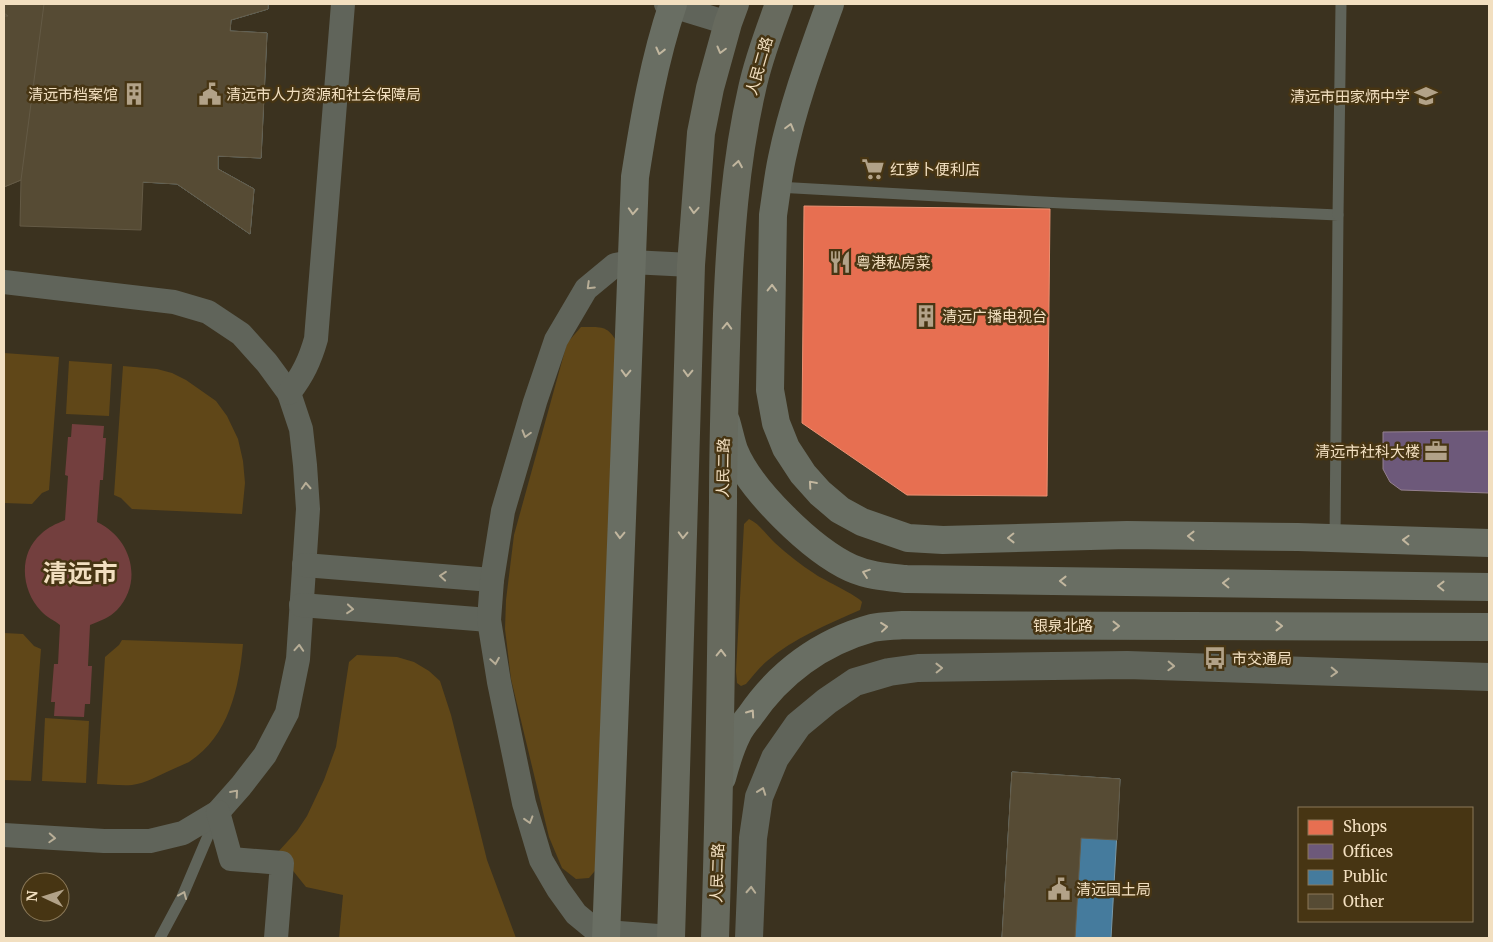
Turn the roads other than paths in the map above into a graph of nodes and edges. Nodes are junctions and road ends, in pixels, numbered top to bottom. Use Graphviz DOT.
graph roads {
  1 [pos="343,4"];
  2 [pos="670,4"];
  3 [pos="779,4"];
  4 [pos="830,4"];
  5 [pos="1341,4"];
  6 [pos="731,14"];
  7 [pos="777,187"];
  8 [pos="1338,215"];
  9 [pos="630,262"];
  10 [pos="691,266"];
  11 [pos="4,282"];
  12 [pos="289,393"];
  13 [pos="724,410"];
  14 [pos="840,510"];
  15 [pos="1335,538"];
  16 [pos="812,541"];
  17 [pos="1489,543"];
  18 [pos="304,565"];
  19 [pos="492,580"];
  20 [pos="1489,587"];
  21 [pos="302,605"];
  22 [pos="489,620"];
  23 [pos="1489,627"];
  24 [pos="1489,677"];
  25 [pos="720,790"];
  26 [pos="218,812"];
  27 [pos="4,835"];
  28 [pos="606,935"];
  29 [pos="160,938"];
  30 [pos="276,938"];
  31 [pos="671,938"];
  32 [pos="715,938"];
  33 [pos="749,938"];
  1 -- 12 [label="street"];
  2 -- 6 [label="street"];
  2 -- 9 [label="main road, one-way"];
  13 -- 3 [label="main road, 人民二路, one-way"];
  7 -- 4 [label="main road, one-way"];
  5 -- 8 [label="lane"];
  6 -- 10 [label="main road, one-way"];
  7 -- 8 [label="lane"];
  14 -- 7 [label="main road, one-way"];
  8 -- 15 [label="lane"];
  9 -- 10 [label="street"];
  9 -- 19 [label="street, one-way"];
  9 -- 28 [label="main road, one-way"];
  10 -- 31 [label="main road, one-way"];
  11 -- 12 [label="street"];
  18 -- 12 [label="street, one-way"];
  13 -- 16 [label="main road"];
  25 -- 13 [label="main road, 人民二路, one-way"];
  15 -- 14 [label="main road, one-way"];
  14 -- 16 [label="main road"];
  17 -- 15 [label="main road, one-way"];
  20 -- 16 [label="main road, one-way"];
  19 -- 18 [label="street, one-way"];
  18 -- 21 [label="street"];
  19 -- 22 [label="street"];
  21 -- 22 [label="street, one-way"];
  26 -- 21 [label="street, one-way"];
  22 -- 28 [label="street, one-way"];
  25 -- 23 [label="main road, 银泉北路, one-way"];
  33 -- 24 [label="street, one-way"];
  25 -- 32 [label="main road, 人民二路"];
  27 -- 26 [label="street, one-way"];
  29 -- 26 [label="lane, one-way"];
  26 -- 30 [label="street"];
  28 -- 31 [label="street"];
}
